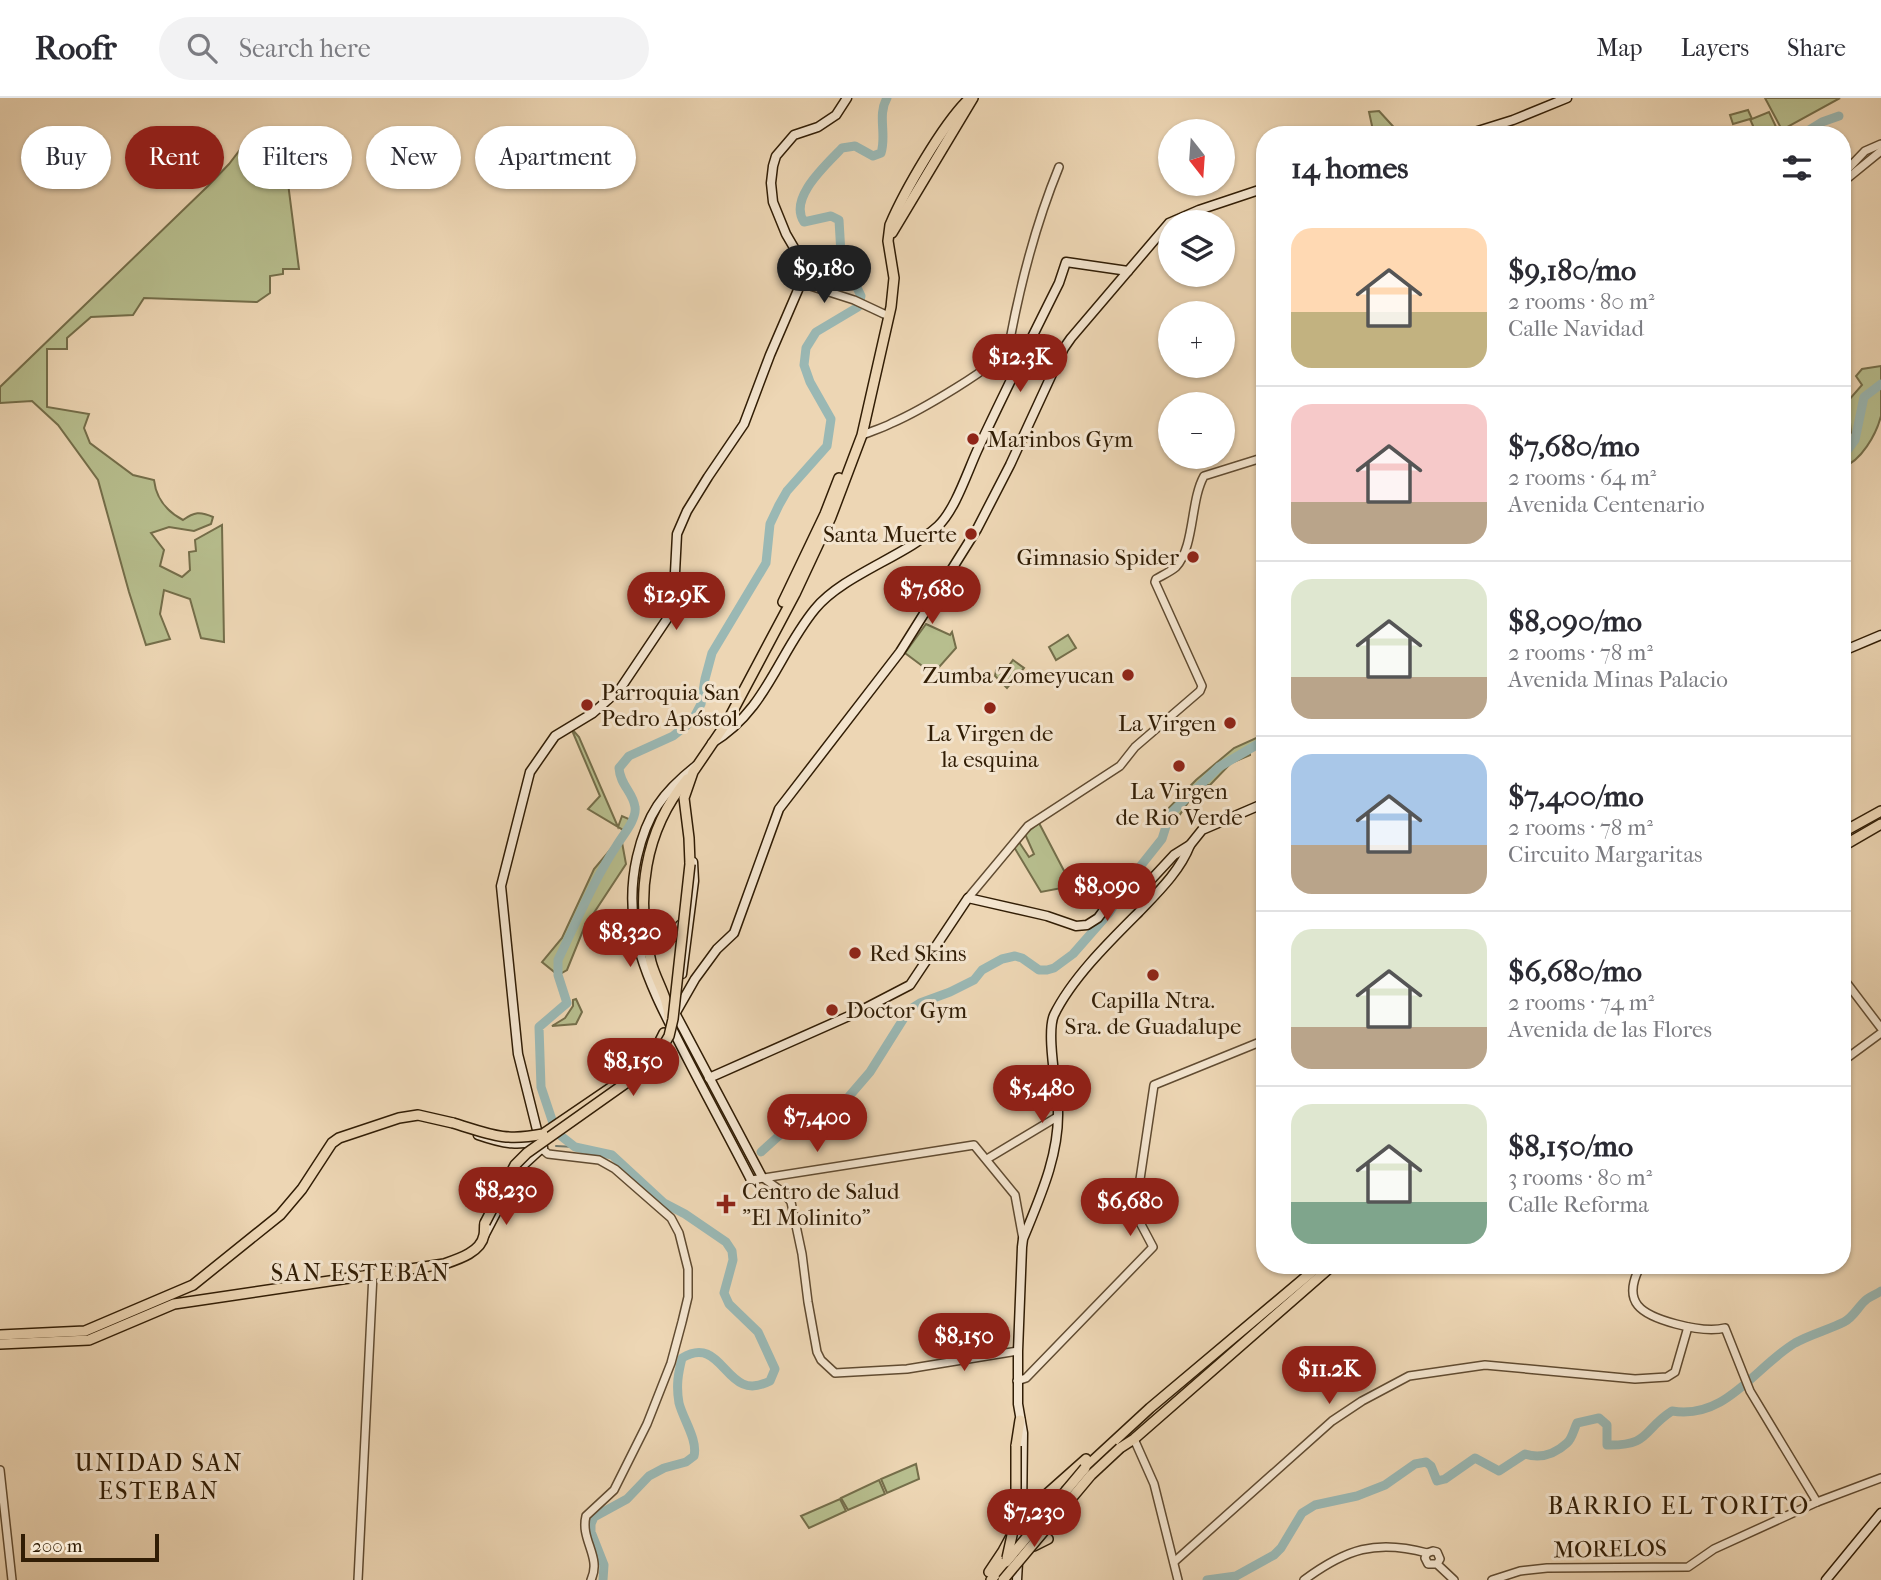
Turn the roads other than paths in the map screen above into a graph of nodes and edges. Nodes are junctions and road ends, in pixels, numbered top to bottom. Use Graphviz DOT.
graph roads {
  1 [pos="847,98"];
  2 [pos="972,98"];
  3 [pos="1567,98"];
  4 [pos="1494,126"];
  5 [pos="1881,144"];
  6 [pos="1881,151"];
  7 [pos="1851,166"];
  8 [pos="1059,167"];
  9 [pos="1851,175"];
  10 [pos="1256,191"];
  11 [pos="1199,210"];
  12 [pos="1158,236"];
  13 [pos="1128,271"];
  14 [pos="801,283"];
  15 [pos="891,295"];
  16 [pos="884,314"];
  17 [pos="1009,345"];
  18 [pos="1023,356"];
  19 [pos="862,435"];
  20 [pos="1256,460"];
  21 [pos="1881,635"];
  22 [pos="1851,648"];
  23 [pos="710,745"];
  24 [pos="696,768"];
  25 [pos="667,791"];
  26 [pos="681,794"];
  27 [pos="1256,807"];
  28 [pos="1879,816"];
  29 [pos="1851,826"];
  30 [pos="1851,832"];
  31 [pos="690,838"];
  32 [pos="1851,839"];
  33 [pos="1190,845"];
  34 [pos="645,876"];
  35 [pos="968,898"];
  36 [pos="689,929"];
  37 [pos="1851,989"];
  38 [pos="675,1014"];
  39 [pos="669,1029"];
  40 [pos="1881,1030"];
  41 [pos="1256,1044"];
  42 [pos="1851,1054"];
  43 [pos="709,1078"];
  44 [pos="418,1115"];
  45 [pos="1058,1117"];
  46 [pos="542,1142"];
  47 [pos="522,1144"];
  48 [pos="528,1159"];
  49 [pos="987,1159"];
  50 [pos="762,1177"];
  51 [pos="751,1180"];
  52 [pos="484,1236"];
  53 [pos="1023,1238"];
  54 [pos="1309,1274"];
  55 [pos="1323,1274"];
  56 [pos="1330,1274"];
  57 [pos="1636,1274"];
  58 [pos="373,1275"];
  59 [pos="193,1284"];
  60 [pos="1311,1285"];
  61 [pos="195,1301"];
  62 [pos="1688,1327"];
  63 [pos="102,1329"];
  64 [pos="0,1335"];
  65 [pos="37,1338"];
  66 [pos="0,1344"];
  67 [pos="1018,1351"];
  68 [pos="1017,1381"];
  69 [pos="1020,1420"];
  70 [pos="1134,1439"];
  71 [pos="1081,1468"];
  72 [pos="0,1470"];
  73 [pos="1881,1478"];
  74 [pos="1817,1502"];
  75 [pos="1881,1513"];
  76 [pos="1038,1515"];
  77 [pos="1022,1516"];
  78 [pos="1048,1539"];
  79 [pos="1006,1562"];
  80 [pos="1174,1562"];
  81 [pos="988,1577"];
  82 [pos="12,1580"];
  83 [pos="358,1580"];
  84 [pos="591,1580"];
  85 [pos="1003,1580"];
  86 [pos="1017,1580"];
  87 [pos="1178,1580"];
  88 [pos="1304,1580"];
  89 [pos="1454,1580"];
  90 [pos="1492,1580"];
  91 [pos="1826,1580"];
  1 -- 14 [label="main road"];
  2 -- 15 [label="main road"];
  3 -- 4 [label="main road"];
  5 -- 7 [label="street"];
  6 -- 9 [label="street"];
  8 -- 17 [label="street"];
  10 -- 11 [label="main road"];
  12 -- 13 [label="main road"];
  13 -- 18 [label="main road"];
  13 -- 38 [label="main road"];
  14 -- 16 [label="street"];
  14 -- 46 [label="main road"];
  15 -- 16 [label="main road"];
  15 -- 19 [label="main road"];
  16 -- 23 [label="main road"];
  17 -- 18 [label="street"];
  17 -- 19 [label="street"];
  18 -- 23 [label="main road"];
  19 -- 23 [label="main road"];
  20 -- 35 [label="street"];
  21 -- 22 [label="main road"];
  23 -- 24 [label="main road"];
  24 -- 25 [label="main road"];
  24 -- 26 [label="main road"];
  25 -- 26 [label="main road"];
  25 -- 39 [label="main road"];
  26 -- 31 [label="main road"];
  26 -- 34 [label="main road"];
  27 -- 33 [label="main road"];
  28 -- 29 [label="main road"];
  28 -- 30 [label="main road"];
  28 -- 32 [label="main road"];
  31 -- 36 [label="main road"];
  31 -- 36 [label="main road"];
  31 -- 52 [label="main road, bridge"];
  33 -- 35 [label="main road"];
  33 -- 45 [label="main road"];
  34 -- 38 [label="main road"];
  34 -- 39 [label="main road, bridge"];
  35 -- 43 [label="main road"];
  36 -- 38 [label="main road"];
  37 -- 40 [label="street"];
  38 -- 39 [label="main road"];
  38 -- 43 [label="main road"];
  39 -- 46 [label="main road, bridge"];
  39 -- 51 [label="main road"];
  40 -- 42 [label="street"];
  41 -- 68 [label="street"];
  43 -- 50 [label="main road"];
  44 -- 46 [label="main road, bridge"];
  44 -- 47 [label="main road"];
  44 -- 59 [label="main road"];
  45 -- 49 [label="street"];
  45 -- 53 [label="main road"];
  46 -- 47 [label="main road"];
  46 -- 48 [label="main road"];
  46 -- 84 [label="street"];
  47 -- 48 [label="main road"];
  48 -- 52 [label="main road"];
  49 -- 50 [label="street"];
  49 -- 53 [label="street"];
  50 -- 51 [label="street"];
  50 -- 67 [label="street"];
  52 -- 58 [label="main road"];
  53 -- 67 [label="main road"];
  54 -- 71 [label="main road"];
  55 -- 60 [label="main road"];
  56 -- 60 [label="main road"];
  57 -- 62 [label="street"];
  58 -- 61 [label="main road"];
  58 -- 83 [label="street"];
  59 -- 61 [label="main road"];
  59 -- 63 [label="main road"];
  60 -- 70 [label="main road"];
  61 -- 63 [label="main road"];
  62 -- 74 [label="street"];
  62 -- 80 [label="street"];
  63 -- 65 [label="main road"];
  64 -- 65 [label="main road"];
  65 -- 66 [label="main road"];
  67 -- 68 [label="main road"];
  68 -- 69 [label="main road"];
  69 -- 77 [label="main road"];
  69 -- 79 [label="main road, bridge"];
  70 -- 80 [label="street"];
  70 -- 85 [label="main road, bridge"];
  71 -- 76 [label="main road"];
  71 -- 77 [label="main road"];
  71 -- 79 [label="main road, bridge"];
  72 -- 82 [label="street"];
  73 -- 74 [label="street"];
  74 -- 90 [label="street, MORELOS"];
  75 -- 91 [label="main road"];
  76 -- 77 [label="main road"];
  76 -- 78 [label="main road"];
  77 -- 81 [label="main road"];
  77 -- 86 [label="main road"];
  79 -- 81 [label="main road"];
  80 -- 87 [label="street"];
  88 -- 89 [label="street"];
}
